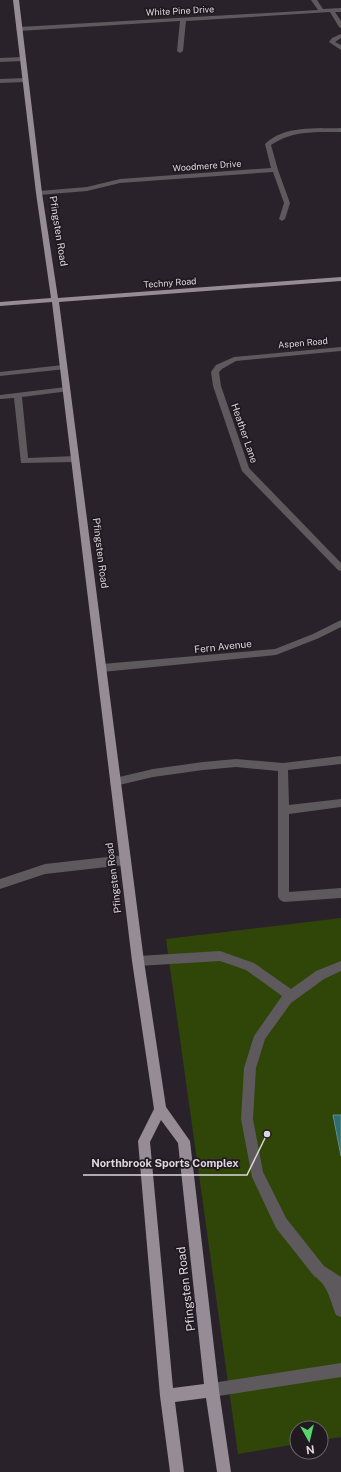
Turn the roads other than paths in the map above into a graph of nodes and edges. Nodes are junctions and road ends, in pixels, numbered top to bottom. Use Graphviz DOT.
graph roads {
  1 [pos="16,0"];
  2 [pos="314,0"];
  3 [pos="341,10"];
  4 [pos="321,11"];
  5 [pos="332,11"];
  6 [pos="183,20"];
  7 [pos="341,26"];
  8 [pos="19,30"];
  9 [pos="341,36"];
  10 [pos="341,48"];
  11 [pos="180,51"];
  12 [pos="23,59"];
  13 [pos="0,60"];
  14 [pos="25,80"];
  15 [pos="0,81"];
  16 [pos="341,130"];
  17 [pos="275,170"];
  18 [pos="39,193"];
  19 [pos="282,219"];
  20 [pos="341,279"];
  21 [pos="55,301"];
  22 [pos="0,304"];
  23 [pos="341,349"];
  24 [pos="267,356"];
  25 [pos="63,366"];
  26 [pos="0,374"];
  27 [pos="66,389"];
  28 [pos="18,395"];
  29 [pos="0,397"];
  30 [pos="75,460"];
  31 [pos="341,568"];
  32 [pos="341,623"];
  33 [pos="102,668"];
  34 [pos="341,760"];
  35 [pos="283,767"];
  36 [pos="115,782"];
  37 [pos="341,803"];
  38 [pos="283,810"];
  39 [pos="125,860"];
  40 [pos="0,884"];
  41 [pos="341,893"];
  42 [pos="138,961"];
  43 [pos="341,966"];
  44 [pos="292,996"];
  45 [pos="160,1109"];
  46 [pos="325,1274"];
  47 [pos="341,1285"];
  48 [pos="341,1310"];
  49 [pos="341,1370"];
  50 [pos="212,1390"];
  51 [pos="167,1396"];
  52 [pos="177,1472"];
  53 [pos="224,1472"];
  1 -- 8 [label="main road, Pfingsten Road"];
  2 -- 4 [label="street"];
  3 -- 5 [label="street, White Pine Drive"];
  4 -- 5 [label="street, White Pine Drive"];
  4 -- 6 [label="street, White Pine Drive"];
  5 -- 7 [label="street"];
  6 -- 8 [label="street, White Pine Drive"];
  6 -- 11 [label="street"];
  8 -- 12 [label="main road, Pfingsten Road"];
  9 -- 10 [label="street"];
  12 -- 13 [label="street"];
  12 -- 14 [label="main road, Pfingsten Road"];
  14 -- 15 [label="street"];
  14 -- 18 [label="main road, Pfingsten Road"];
  16 -- 17 [label="street"];
  17 -- 18 [label="street, Woodmere Drive"];
  17 -- 19 [label="street"];
  18 -- 21 [label="main road, Pfingsten Road"];
  20 -- 21 [label="main road, Techny Road"];
  21 -- 22 [label="main road, Techny Road"];
  21 -- 25 [label="main road, Pfingsten Road"];
  23 -- 24 [label="street, Aspen Road"];
  24 -- 31 [label="street, Heather Lane"];
  25 -- 26 [label="street"];
  25 -- 27 [label="main road, Pfingsten Road"];
  27 -- 28 [label="street"];
  27 -- 30 [label="main road, Pfingsten Road"];
  28 -- 29 [label="street"];
  28 -- 30 [label="street"];
  30 -- 33 [label="main road, Pfingsten Road"];
  32 -- 33 [label="street, Fern Avenue"];
  33 -- 36 [label="main road, Pfingsten Road"];
  34 -- 35 [label="street"];
  35 -- 36 [label="street"];
  35 -- 38 [label="street"];
  36 -- 39 [label="main road, Pfingsten Road"];
  37 -- 38 [label="street"];
  38 -- 41 [label="street"];
  39 -- 40 [label="street"];
  39 -- 42 [label="main road, Pfingsten Road"];
  42 -- 44 [label="street"];
  42 -- 45 [label="main road, Pfingsten Road"];
  43 -- 44 [label="street"];
  44 -- 46 [label="street"];
  45 -- 50 [label="main road, Pfingsten Road"];
  45 -- 51 [label="main road"];
  46 -- 47 [label="street"];
  46 -- 48 [label="street"];
  49 -- 50 [label="street"];
  50 -- 51 [label="main road"];
  50 -- 53 [label="main road, Pfingsten Road"];
  51 -- 52 [label="main road"];
}
